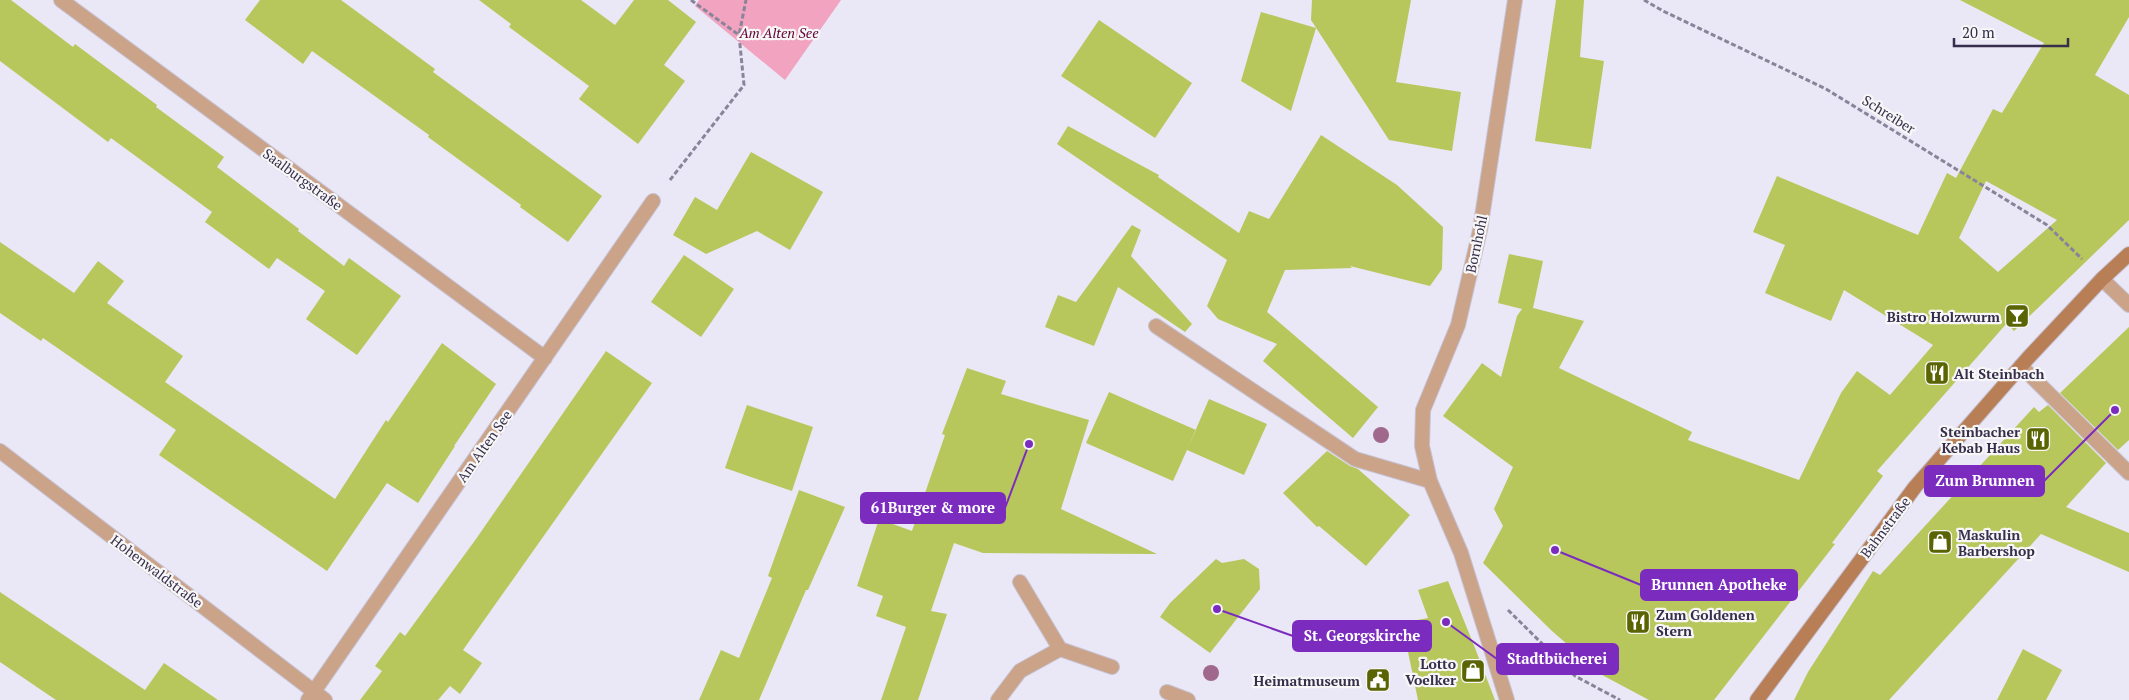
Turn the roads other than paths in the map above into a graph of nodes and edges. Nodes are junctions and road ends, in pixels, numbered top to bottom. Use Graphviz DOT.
graph roads {
  1 [pos="61,0"];
  2 [pos="1516,0"];
  3 [pos="653,201"];
  4 [pos="2129,254"];
  5 [pos="2102,279"];
  6 [pos="2129,305"];
  7 [pos="1156,326"];
  8 [pos="545,358"];
  9 [pos="2021,366"];
  10 [pos="0,451"];
  11 [pos="2129,473"];
  12 [pos="1430,481"];
  13 [pos="1020,582"];
  14 [pos="1060,649"];
  15 [pos="1112,667"];
  16 [pos="1167,692"];
  17 [pos="311,695"];
  18 [pos="326,700"];
  19 [pos="998,700"];
  20 [pos="1188,700"];
  21 [pos="1507,700"];
  22 [pos="1757,700"];
  1 -- 8 [label="street, Saalburgstraße"];
  2 -- 12 [label="street, Bornhohl"];
  3 -- 8 [label="street, Am Alten See"];
  4 -- 5 [label="main road, Bahnstraße"];
  5 -- 6 [label="street"];
  5 -- 9 [label="main road, Bahnstraße"];
  7 -- 12 [label="street"];
  8 -- 17 [label="street, Am Alten See"];
  9 -- 11 [label="street"];
  9 -- 22 [label="main road, Bahnstraße"];
  10 -- 17 [label="street, Hohenwaldstraße"];
  12 -- 21 [label="street, Bornhohl"];
  13 -- 14 [label="street"];
  14 -- 15 [label="street"];
  14 -- 19 [label="street"];
  16 -- 20 [label="street"];
  17 -- 18 [label="street"];
}
